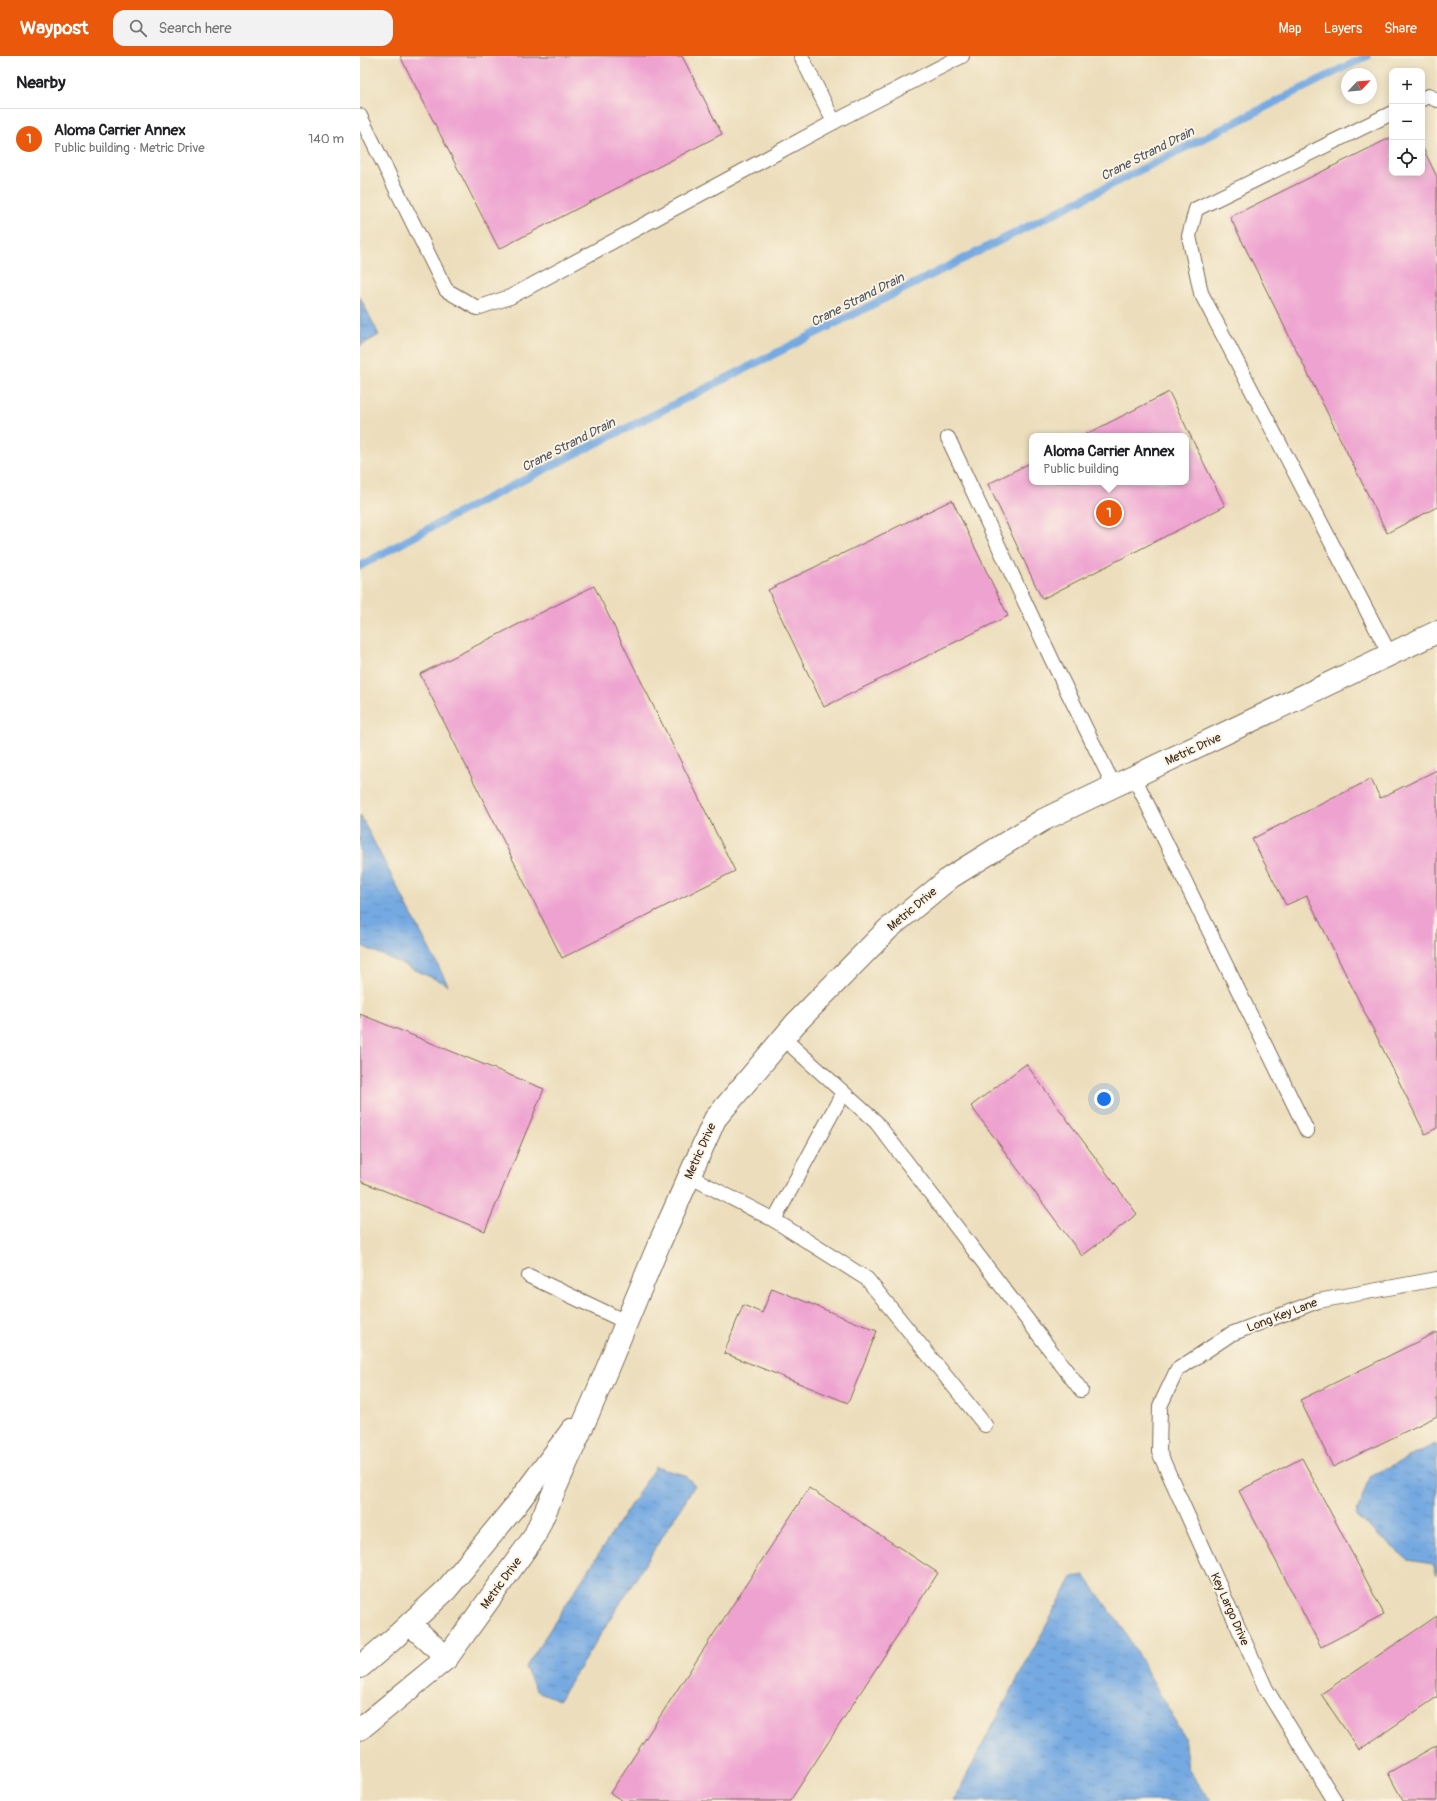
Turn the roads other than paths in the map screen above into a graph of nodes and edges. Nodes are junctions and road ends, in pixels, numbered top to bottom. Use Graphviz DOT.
graph roads {
  1 [pos="801,56"];
  2 [pos="962,56"];
  3 [pos="1425,98"];
  4 [pos="1437,100"];
  5 [pos="1389,114"];
  6 [pos="360,116"];
  7 [pos="834,122"];
  8 [pos="948,438"];
  9 [pos="1437,632"];
  10 [pos="1390,655"];
  11 [pos="1134,777"];
  12 [pos="1114,786"];
  13 [pos="783,1038"];
  14 [pos="843,1093"];
  15 [pos="1307,1131"];
  16 [pos="689,1176"];
  17 [pos="774,1220"];
  18 [pos="529,1276"];
  19 [pos="1437,1279"];
  20 [pos="626,1322"];
  21 [pos="1081,1390"];
  22 [pos="594,1400"];
  23 [pos="1160,1406"];
  24 [pos="985,1425"];
  25 [pos="410,1624"];
  26 [pos="447,1658"];
  27 [pos="360,1667"];
  28 [pos="360,1729"];
  29 [pos="1335,1801"];
  1 -- 7 [label="lane"];
  2 -- 7 [label="lane"];
  3 -- 4 [label="lane"];
  5 -- 10 [label="lane"];
  6 -- 7 [label="lane"];
  8 -- 12 [label="lane"];
  9 -- 10 [label="street, Metric Drive"];
  10 -- 11 [label="street, Metric Drive"];
  11 -- 12 [label="street, Metric Drive"];
  11 -- 15 [label="lane"];
  12 -- 13 [label="street, Metric Drive"];
  13 -- 14 [label="lane"];
  13 -- 16 [label="street, Metric Drive"];
  14 -- 17 [label="lane"];
  14 -- 21 [label="lane"];
  16 -- 17 [label="lane"];
  16 -- 20 [label="street, Metric Drive"];
  17 -- 24 [label="lane"];
  18 -- 20 [label="lane"];
  19 -- 23 [label="lane, Long Key Lane"];
  20 -- 22 [label="street, Metric Drive"];
  22 -- 25 [label="street, Metric Drive"];
  22 -- 26 [label="street, Metric Drive"];
  23 -- 29 [label="lane, Key Largo Drive"];
  25 -- 26 [label="street"];
  25 -- 27 [label="street, Metric Drive"];
  26 -- 28 [label="street, Metric Drive"];
}
